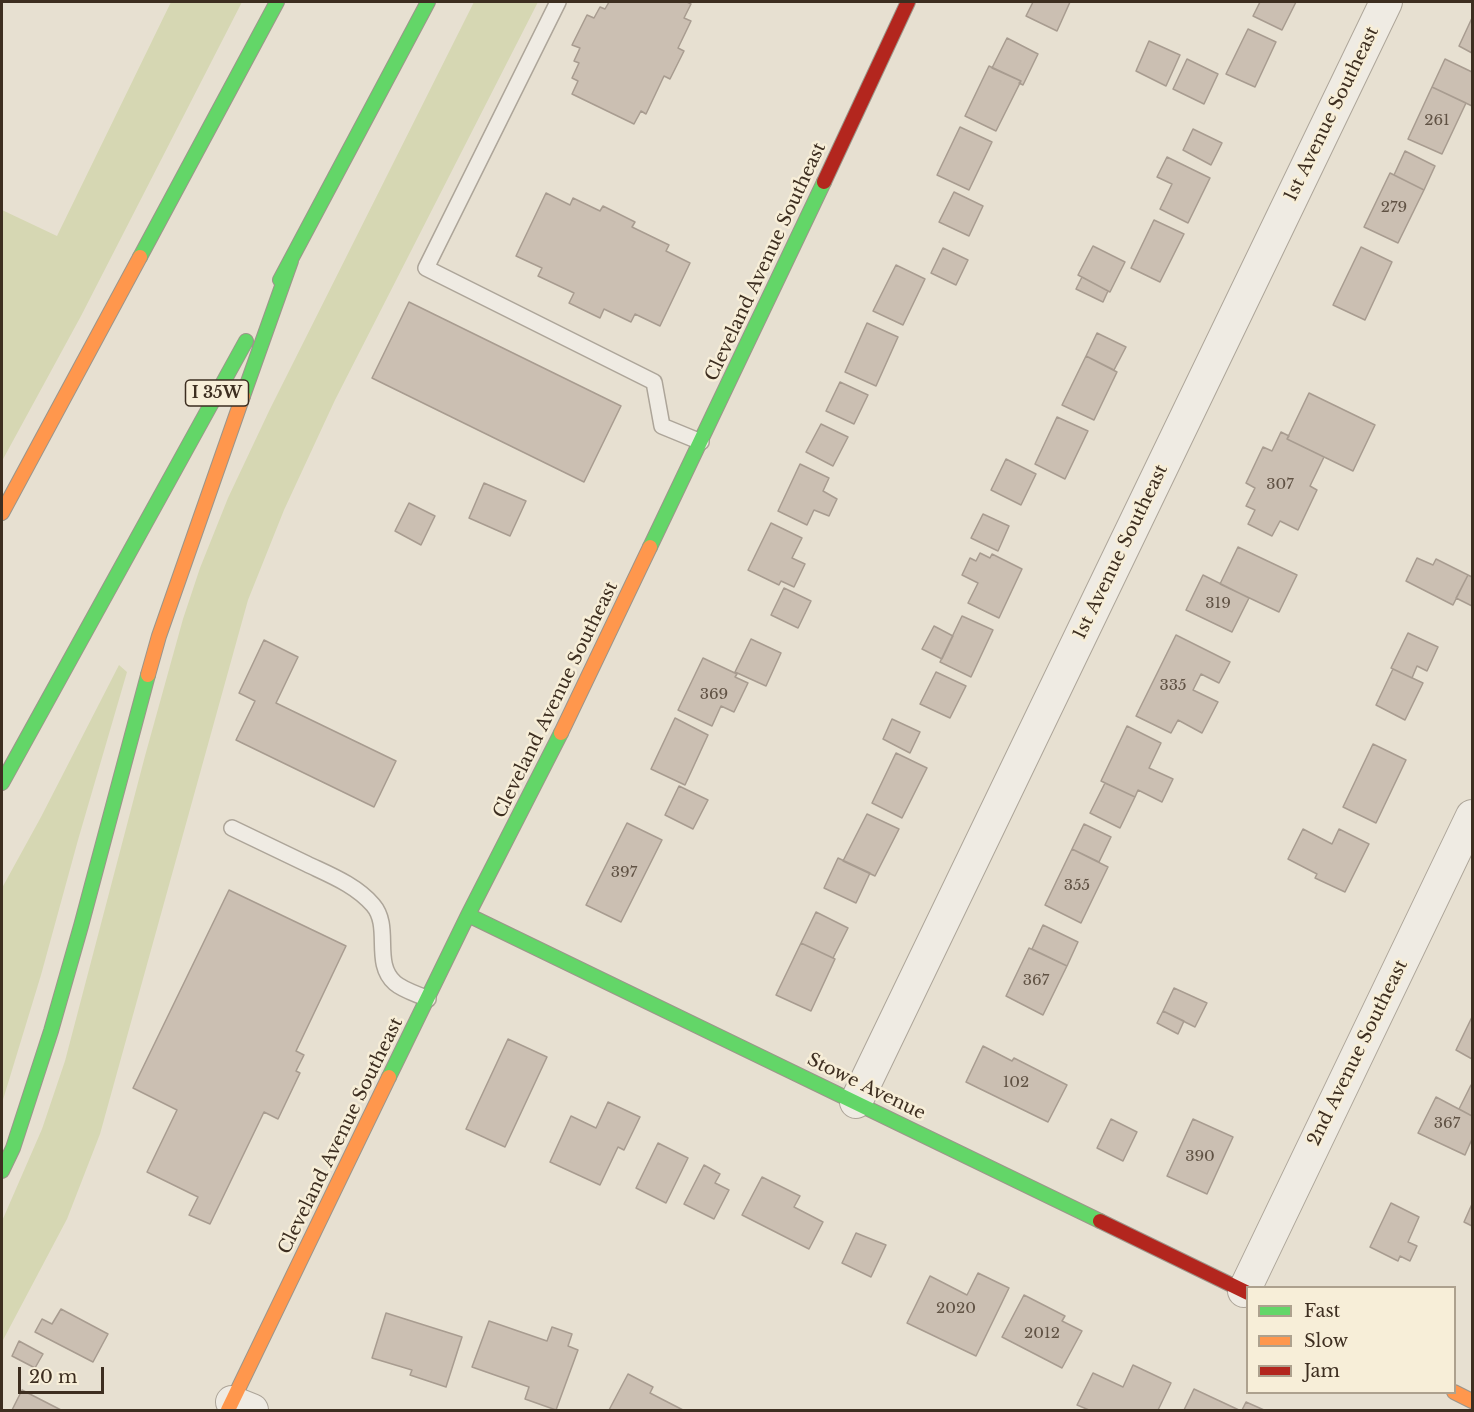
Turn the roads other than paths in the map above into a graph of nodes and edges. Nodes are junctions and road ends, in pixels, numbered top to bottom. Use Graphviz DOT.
graph roads {
  1 [pos="278,2"];
  2 [pos="428,2"];
  3 [pos="558,2"];
  4 [pos="908,2"];
  5 [pos="1386,2"];
  6 [pos="291,261"];
  7 [pos="701,441"];
  8 [pos="2,513"];
  9 [pos="2,783"];
  10 [pos="1473,816"];
  11 [pos="232,828"];
  12 [pos="468,915"];
  13 [pos="428,999"];
  14 [pos="856,1102"];
  15 [pos="2,1171"];
  16 [pos="1249,1286"];
  17 [pos="1246,1292"];
  18 [pos="1456,1392"];
  19 [pos="1473,1401"];
  20 [pos="238,1408"];
  1 -- 8 [label="main road"];
  2 -- 6 [label="main road, I 35W"];
  3 -- 7 [label="lane"];
  4 -- 7 [label="main road, Cleveland Avenue Southeast"];
  5 -- 14 [label="street, 1st Avenue Southeast"];
  6 -- 9 [label="main road, I 35W"];
  6 -- 15 [label="main road"];
  7 -- 12 [label="main road, Cleveland Avenue Southeast"];
  10 -- 16 [label="street, 2nd Avenue Southeast"];
  11 -- 13 [label="lane"];
  12 -- 13 [label="main road, Cleveland Avenue Southeast"];
  12 -- 14 [label="main road, Stowe Avenue"];
  13 -- 20 [label="main road, Cleveland Avenue Southeast"];
  14 -- 17 [label="main road, Stowe Avenue"];
  18 -- 19 [label="main road"];
}
